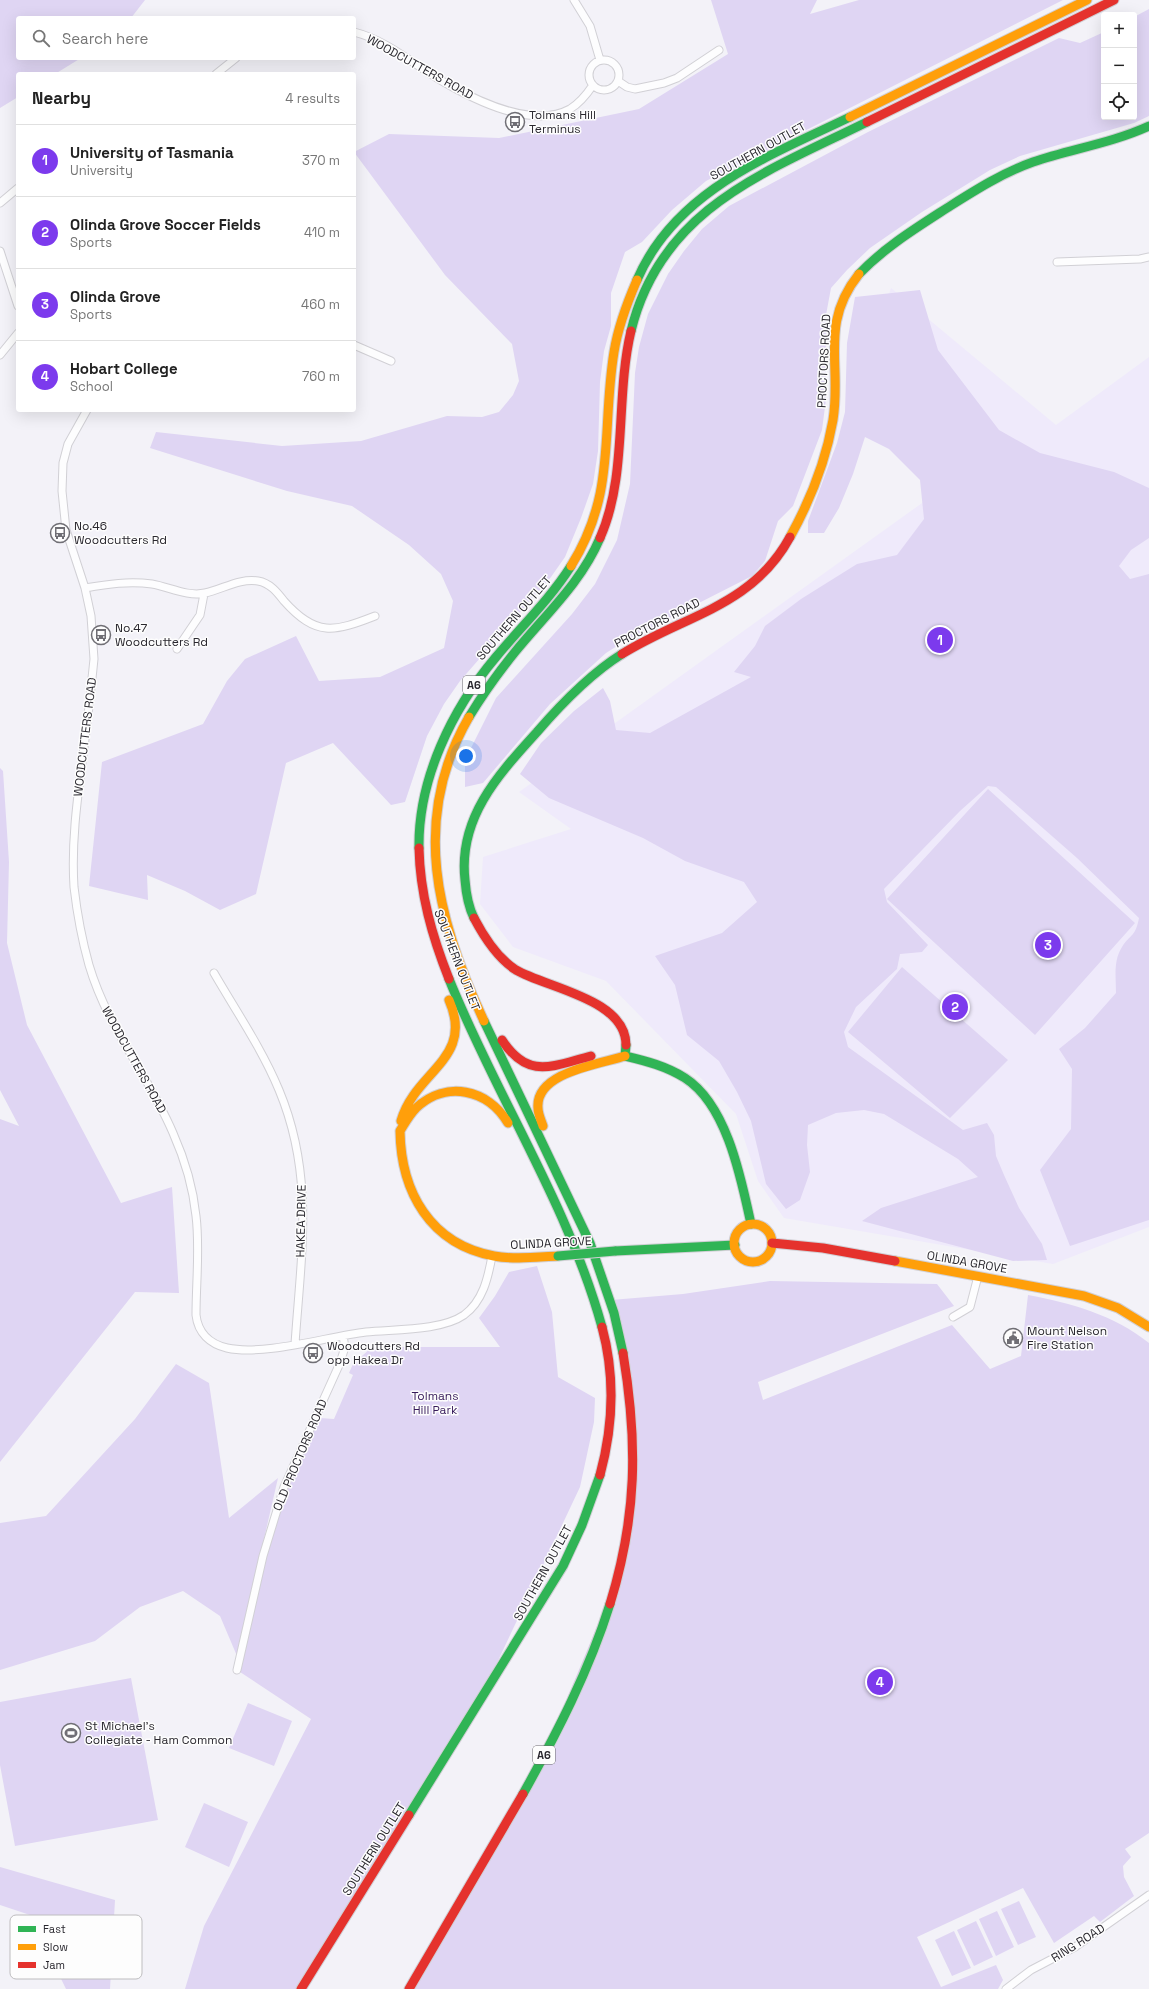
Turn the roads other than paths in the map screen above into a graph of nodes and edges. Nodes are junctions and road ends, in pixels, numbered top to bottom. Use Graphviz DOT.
graph roads {
  1 [pos="574,0"];
  2 [pos="1087,0"];
  3 [pos="1114,0"];
  4 [pos="356,33"];
  5 [pos="719,50"];
  6 [pos="234,60"];
  7 [pos="600,60"];
  8 [pos="218,72"];
  9 [pos="618,81"];
  10 [pos="593,85"];
  11 [pos="1149,126"];
  12 [pos="16,190"];
  13 [pos="0,203"];
  14 [pos="0,251"];
  15 [pos="1149,257"];
  16 [pos="1058,262"];
  17 [pos="16,300"];
  18 [pos="16,335"];
  19 [pos="356,346"];
  20 [pos="0,355"];
  21 [pos="391,361"];
  22 [pos="86,412"];
  23 [pos="85,588"];
  24 [pos="204,594"];
  25 [pos="375,616"];
  26 [pos="177,648"];
  27 [pos="443,913"];
  28 [pos="430,929"];
  29 [pos="214,974"];
  30 [pos="626,1056"];
  31 [pos="400,1131"];
  32 [pos="751,1224"];
  33 [pos="772,1243"];
  34 [pos="734,1245"];
  35 [pos="492,1256"];
  36 [pos="978,1276"];
  37 [pos="953,1317"];
  38 [pos="1149,1327"];
  39 [pos="343,1336"];
  40 [pos="621,1340"];
  41 [pos="295,1344"];
  42 [pos="537,1610"];
  43 [pos="237,1670"];
  44 [pos="1149,1895"];
  45 [pos="301,1989"];
  46 [pos="409,1989"];
  47 [pos="1006,1989"];
  1 -- 7 [label="street"];
  2 -- 28 [label="main road, SOUTHERN OUTLET / A6"];
  3 -- 27 [label="main road, SOUTHERN OUTLET / A6"];
  4 -- 10 [label="street, WOODCUTTERS ROAD"];
  5 -- 9 [label="street"];
  6 -- 8 [label="street"];
  7 -- 9 [label="street"];
  7 -- 10 [label="street"];
  9 -- 10 [label="street"];
  11 -- 30 [label="main road, PROCTORS ROAD"];
  12 -- 13 [label="street"];
  14 -- 17 [label="street"];
  15 -- 16 [label="street"];
  18 -- 20 [label="street"];
  19 -- 21 [label="street"];
  22 -- 23 [label="street, WOODCUTTERS ROAD"];
  23 -- 24 [label="street"];
  23 -- 41 [label="street, WOODCUTTERS ROAD"];
  24 -- 25 [label="street"];
  24 -- 26 [label="street"];
  27 -- 30 [label="main road"];
  27 -- 40 [label="main road, SOUTHERN OUTLET / A6"];
  28 -- 31 [label="main road, OLINDA GROVE"];
  28 -- 42 [label="main road, SOUTHERN OUTLET / A6"];
  29 -- 41 [label="street, HAKEA DRIVE"];
  30 -- 32 [label="main road"];
  30 -- 40 [label="main road"];
  31 -- 35 [label="main road, OLINDA GROVE"];
  31 -- 42 [label="main road"];
  32 -- 33 [label="main road"];
  32 -- 34 [label="main road"];
  33 -- 34 [label="main road"];
  33 -- 36 [label="main road, OLINDA GROVE"];
  34 -- 35 [label="main road, OLINDA GROVE, bridge"];
  35 -- 39 [label="street, WOODCUTTERS ROAD"];
  36 -- 37 [label="street"];
  36 -- 38 [label="main road, OLINDA GROVE"];
  39 -- 41 [label="street, WOODCUTTERS ROAD"];
  39 -- 43 [label="street, OLD PROCTORS ROAD"];
  40 -- 46 [label="main road, SOUTHERN OUTLET / A6"];
  42 -- 45 [label="main road, SOUTHERN OUTLET / A6"];
  44 -- 47 [label="street, RING ROAD"];
}
